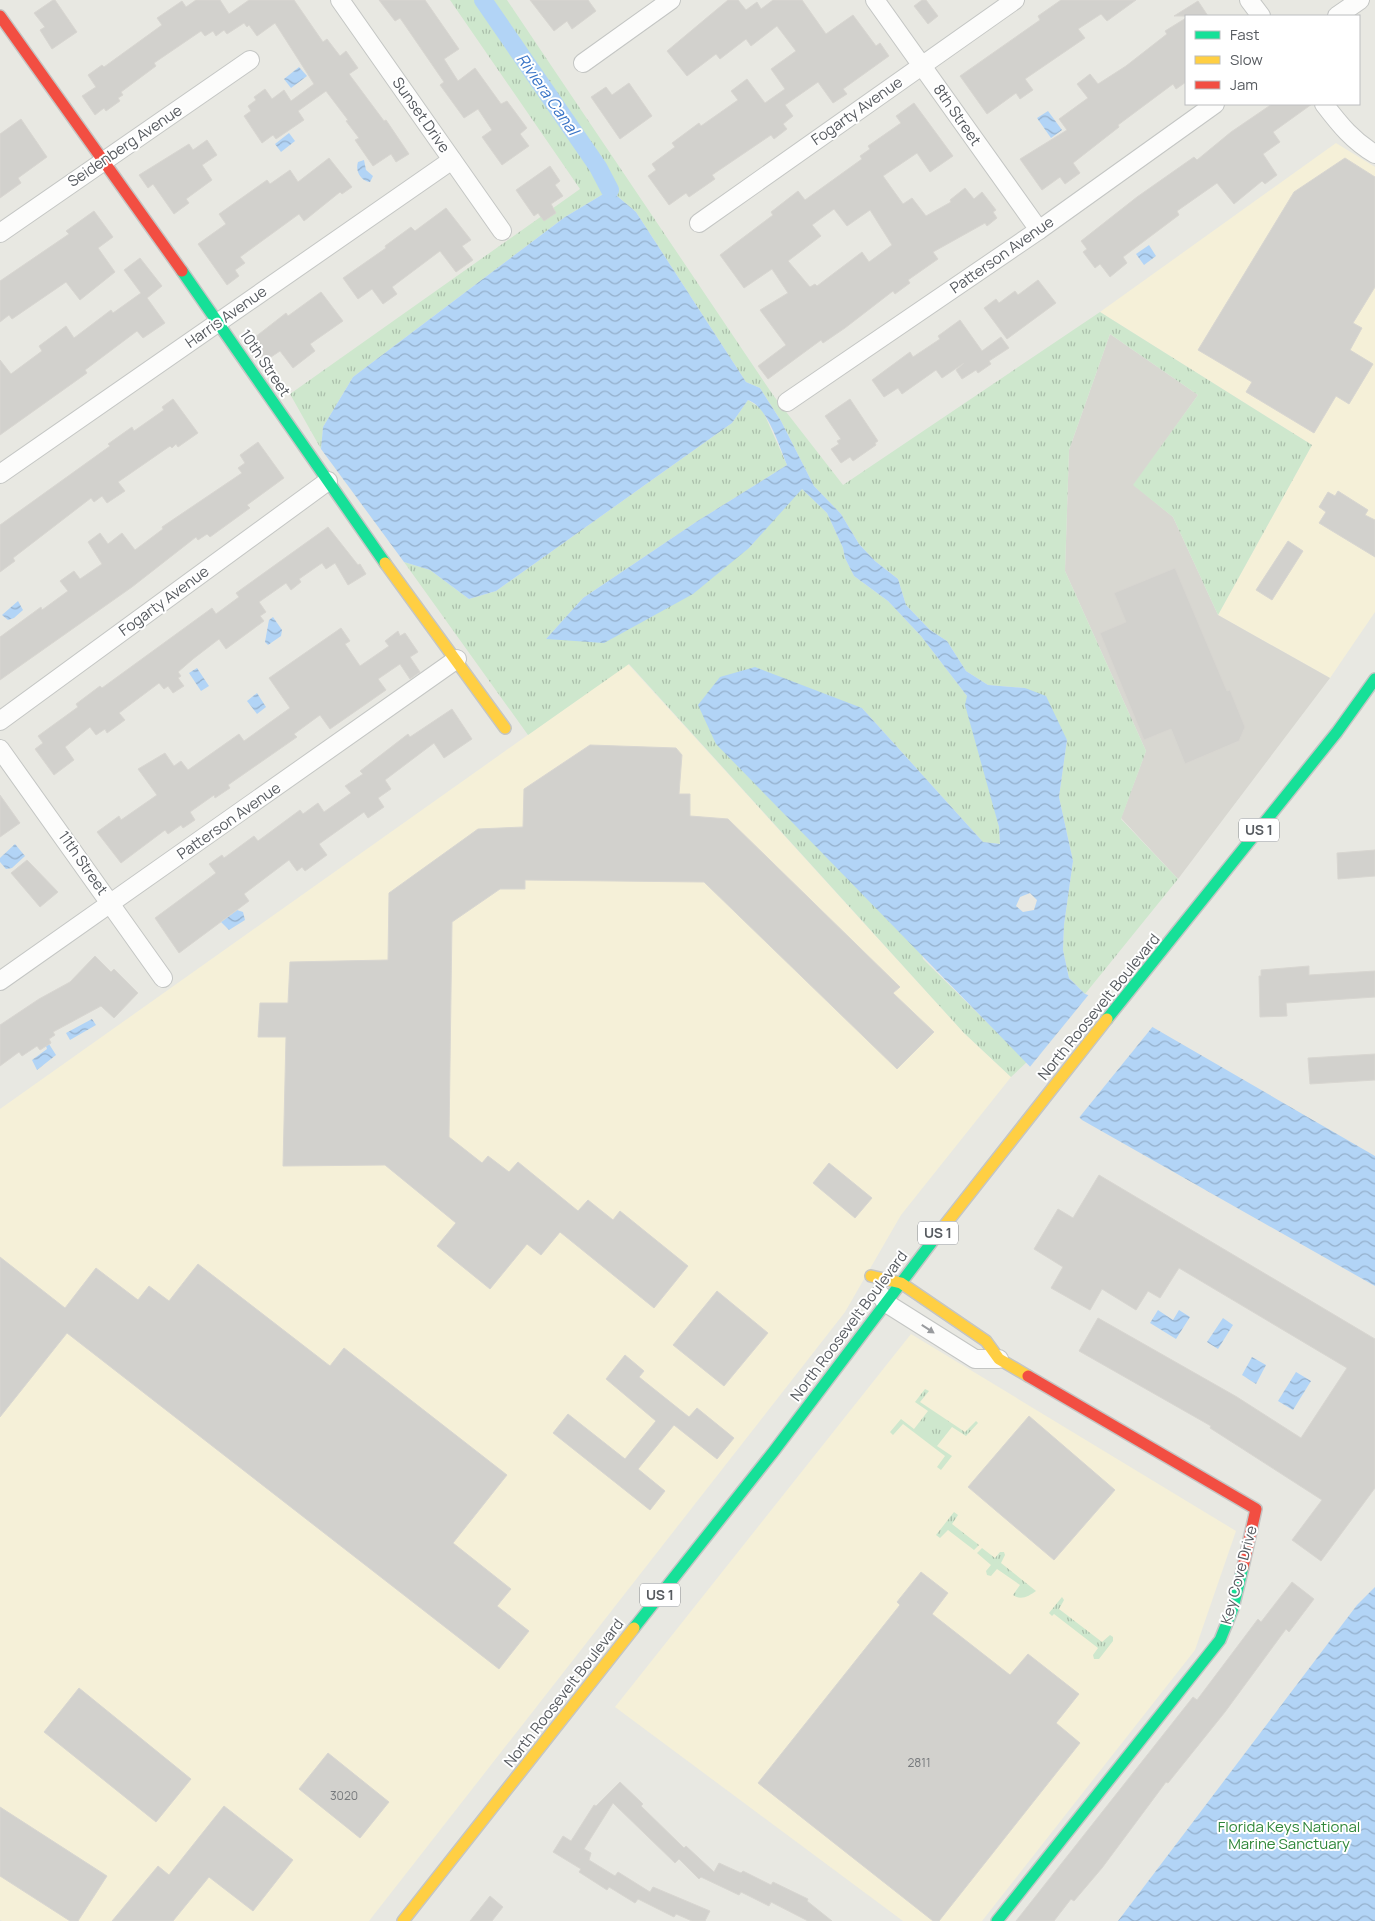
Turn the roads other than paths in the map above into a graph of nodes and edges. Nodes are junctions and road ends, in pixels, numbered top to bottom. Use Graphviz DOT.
graph roads {
  1 [pos="340,0"];
  2 [pos="671,0"];
  3 [pos="875,0"];
  4 [pos="1015,0"];
  5 [pos="1249,0"];
  6 [pos="1360,0"];
  7 [pos="1260,15"];
  8 [pos="1338,15"];
  9 [pos="0,16"];
  10 [pos="250,60"];
  11 [pos="582,63"];
  12 [pos="922,65"];
  13 [pos="1214,105"];
  14 [pos="1325,105"];
  15 [pos="1375,154"];
  16 [pos="104,159"];
  17 [pos="452,160"];
  18 [pos="699,224"];
  19 [pos="1038,230"];
  20 [pos="502,231"];
  21 [pos="0,233"];
  22 [pos="219,322"];
  23 [pos="787,402"];
  24 [pos="0,474"];
  25 [pos="328,481"];
  26 [pos="457,659"];
  27 [pos="1375,679"];
  28 [pos="0,721"];
  29 [pos="505,728"];
  30 [pos="0,749"];
  31 [pos="112,904"];
  32 [pos="163,978"];
  33 [pos="0,981"];
  34 [pos="871,1276"];
  35 [pos="901,1283"];
  36 [pos="886,1303"];
  37 [pos="999,1359"];
  38 [pos="403,1921"];
  39 [pos="997,1921"];
  1 -- 17 [label="street, Sunset Drive"];
  2 -- 11 [label="street"];
  3 -- 12 [label="street, 8th Street"];
  4 -- 12 [label="street, Fogarty Avenue"];
  5 -- 7 [label="street"];
  6 -- 8 [label="street"];
  9 -- 16 [label="street, 10th Street"];
  10 -- 16 [label="street, Seidenberg Avenue"];
  12 -- 18 [label="street, Fogarty Avenue"];
  12 -- 19 [label="street, 8th Street"];
  13 -- 19 [label="street, Patterson Avenue"];
  14 -- 15 [label="street"];
  16 -- 21 [label="street, Seidenberg Avenue"];
  16 -- 22 [label="street, 10th Street"];
  17 -- 20 [label="street, Sunset Drive"];
  17 -- 22 [label="street, Harris Avenue"];
  19 -- 23 [label="street, Patterson Avenue"];
  22 -- 24 [label="street, Harris Avenue"];
  22 -- 25 [label="street, 10th Street"];
  25 -- 26 [label="street, 10th Street"];
  25 -- 28 [label="street, Fogarty Avenue"];
  26 -- 29 [label="street, 10th Street"];
  26 -- 31 [label="street, Patterson Avenue"];
  27 -- 35 [label="street, North Roosevelt Boulevard / US 1"];
  30 -- 31 [label="street, 11th Street"];
  31 -- 32 [label="street, 11th Street"];
  31 -- 33 [label="street, Patterson Avenue"];
  34 -- 35 [label="street, Key Cove Drive"];
  34 -- 36 [label="street, Key Cove Drive"];
  35 -- 36 [label="street, North Roosevelt Boulevard / US 1"];
  35 -- 37 [label="street, Key Cove Drive"];
  36 -- 37 [label="street, Key Cove Drive, one-way"];
  36 -- 38 [label="street, North Roosevelt Boulevard / US 1"];
  37 -- 39 [label="street, Key Cove Drive"];
}
